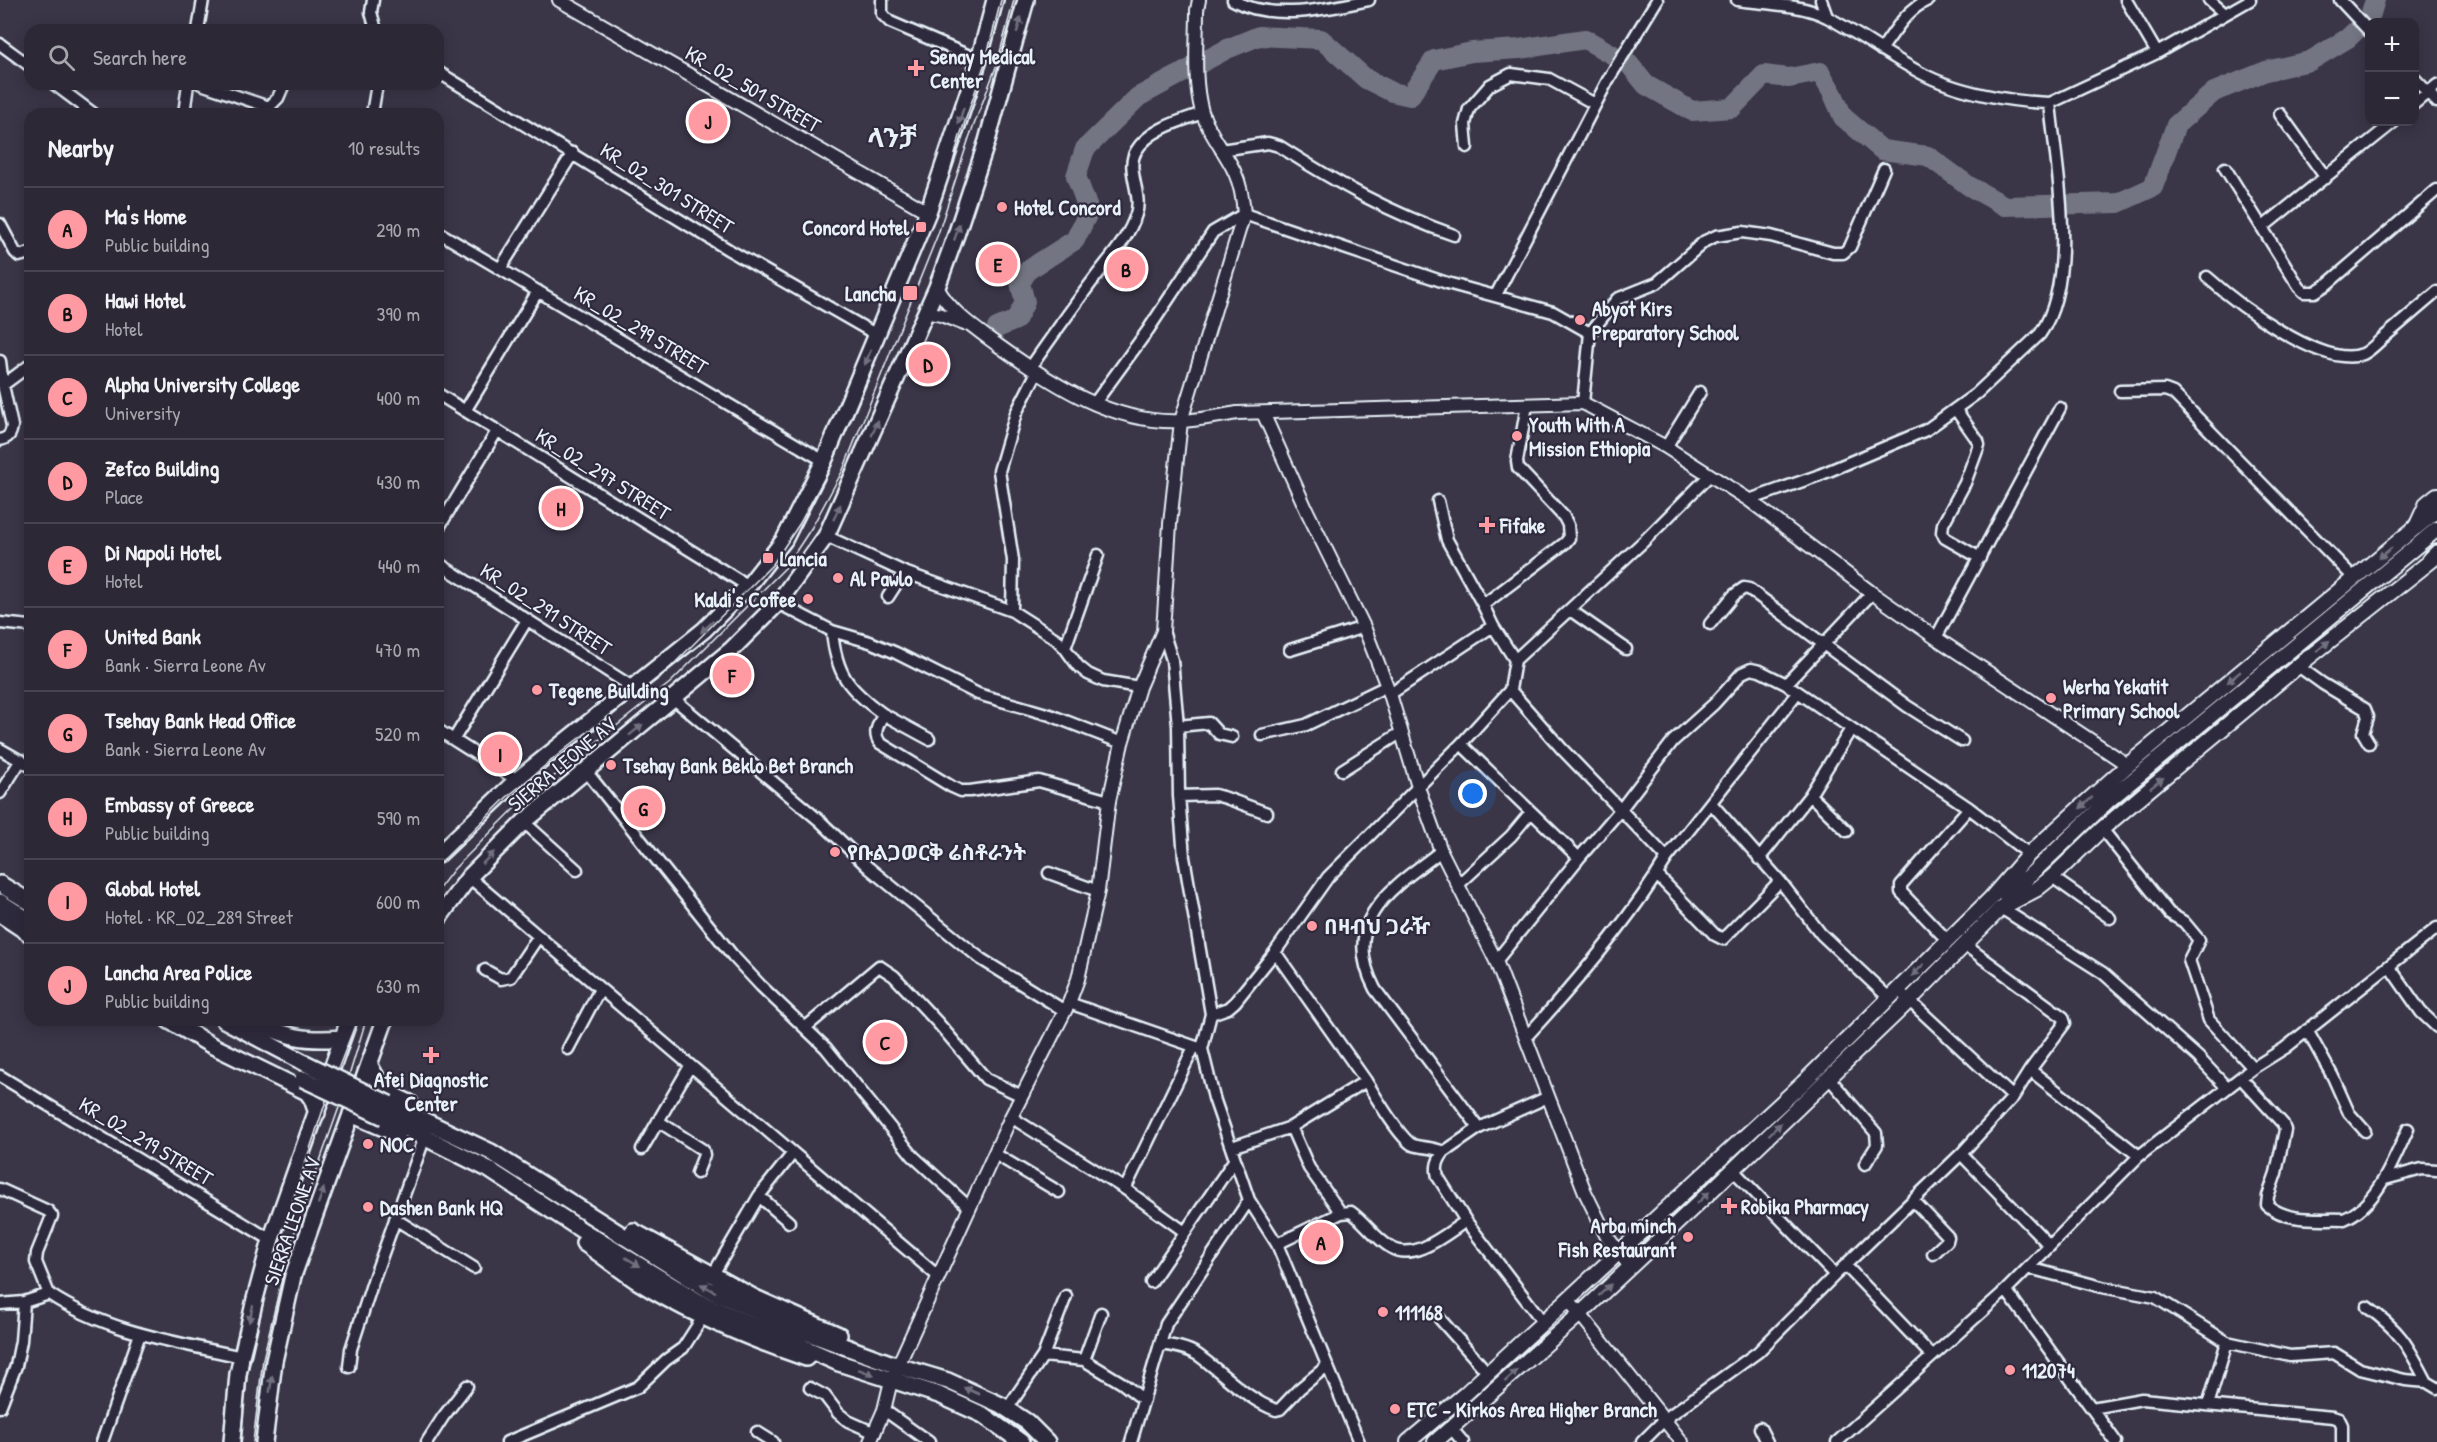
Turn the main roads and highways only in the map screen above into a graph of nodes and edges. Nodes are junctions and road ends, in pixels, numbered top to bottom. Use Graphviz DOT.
graph roads {
  1 [pos="996,0"];
  2 [pos="1026,0"];
  3 [pos="2437,495"];
  4 [pos="2437,510"];
  5 [pos="2416,527"];
  6 [pos="2437,529"];
  7 [pos="2435,556"];
  8 [pos="444,849"];
  9 [pos="2028,877"];
  10 [pos="0,884"];
  11 [pos="24,888"];
  12 [pos="24,898"];
  13 [pos="1990,898"];
  14 [pos="0,902"];
  15 [pos="2001,908"];
  16 [pos="444,911"];
  17 [pos="0,914"];
  18 [pos="24,917"];
  19 [pos="24,930"];
  20 [pos="178,1026"];
  21 [pos="196,1026"];
  22 [pos="235,1026"];
  23 [pos="264,1026"];
  24 [pos="347,1026"];
  25 [pos="383,1026"];
  26 [pos="342,1038"];
  27 [pos="369,1064"];
  28 [pos="386,1110"];
  29 [pos="317,1113"];
  30 [pos="351,1114"];
  31 [pos="855,1348"];
  32 [pos="839,1363"];
  33 [pos="232,1442"];
  34 [pos="264,1442"];
  35 [pos="1021,1442"];
  36 [pos="1047,1442"];
  37 [pos="1408,1442"];
  38 [pos="1436,1442"];
  1 -- 8 [label="main road, SIERRA LEONE AV, one-way"];
  16 -- 2 [label="main road, SIERRA LEONE AV, one-way"];
  3 -- 5 [label="main road"];
  4 -- 5 [label="main road"];
  5 -- 13 [label="main road, one-way"];
  6 -- 9 [label="main road"];
  15 -- 7 [label="main road, one-way"];
  9 -- 13 [label="main road"];
  9 -- 15 [label="main road"];
  10 -- 11 [label="main road"];
  10 -- 12 [label="main road"];
  13 -- 37 [label="main road, one-way"];
  14 -- 18 [label="main road"];
  38 -- 15 [label="main road, one-way"];
  17 -- 19 [label="main road"];
  20 -- 29 [label="main road"];
  21 -- 28 [label="main road, bridge"];
  22 -- 28 [label="main road, bridge"];
  23 -- 26 [label="main road"];
  24 -- 26 [label="main road, SIERRA LEONE AV"];
  25 -- 27 [label="main road, SIERRA LEONE AV"];
  26 -- 29 [label="main road, SIERRA LEONE AV"];
  27 -- 30 [label="main road, SIERRA LEONE AV"];
  27 -- 31 [label="main road"];
  31 -- 28 [label="main road, one-way"];
  28 -- 32 [label="main road, one-way"];
  29 -- 33 [label="main road, SIERRA LEONE AV, one-way"];
  30 -- 32 [label="main road"];
  34 -- 30 [label="main road, SIERRA LEONE AV, one-way"];
  36 -- 31 [label="main road, one-way"];
  32 -- 35 [label="main road, one-way"];
}
